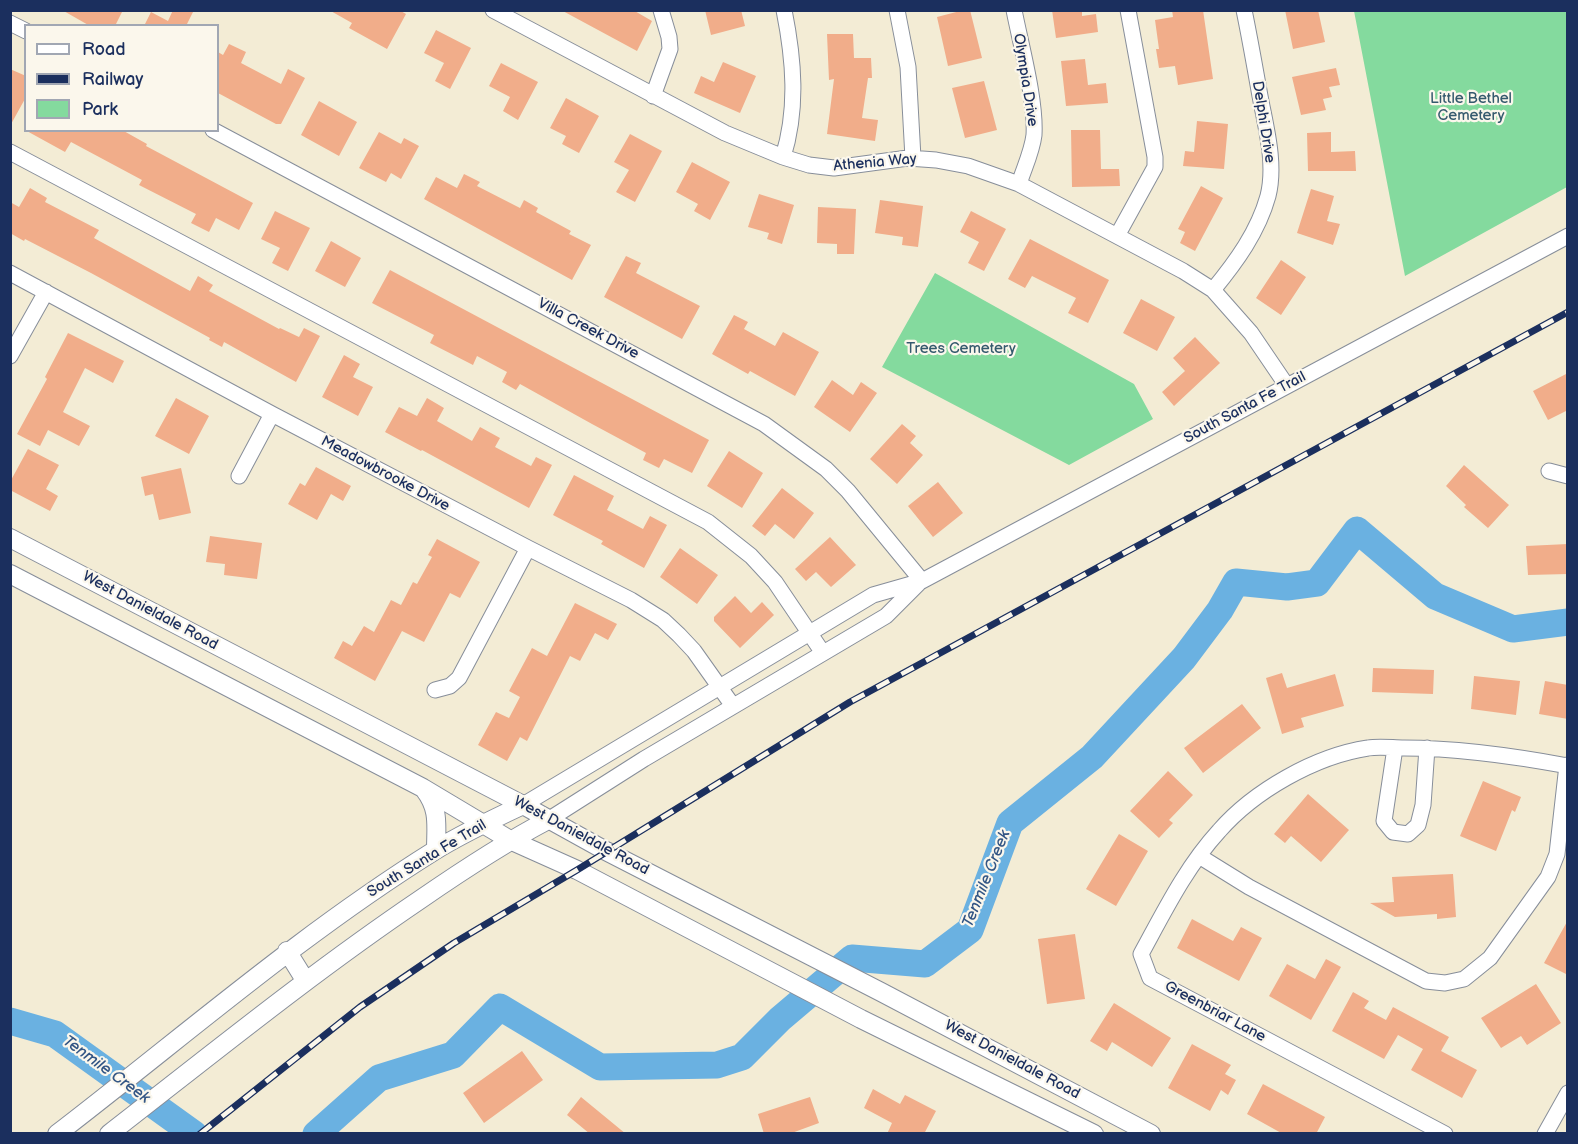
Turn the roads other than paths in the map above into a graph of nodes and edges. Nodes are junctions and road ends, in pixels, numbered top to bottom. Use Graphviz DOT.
graph roads {
  1 [pos="493,10"];
  2 [pos="661,10"];
  3 [pos="784,10"];
  4 [pos="897,10"];
  5 [pos="1014,10"];
  6 [pos="1128,10"];
  7 [pos="1244,10"];
  8 [pos="10,23"];
  9 [pos="24,30"];
  10 [pos="653,96"];
  11 [pos="217,132"];
  12 [pos="10,152"];
  13 [pos="783,157"];
  14 [pos="913,158"];
  15 [pos="1019,184"];
  16 [pos="1118,236"];
  17 [pos="1568,236"];
  18 [pos="10,273"];
  19 [pos="1213,290"];
  20 [pos="46,292"];
  21 [pos="10,356"];
  22 [pos="1287,386"];
  23 [pos="272,414"];
  24 [pos="1549,471"];
  25 [pos="239,476"];
  26 [pos="1568,476"];
  27 [pos="10,538"];
  28 [pos="528,548"];
  29 [pos="10,574"];
  30 [pos="922,580"];
  31 [pos="124,598"];
  32 [pos="107,625"];
  33 [pos="809,633"];
  34 [pos="823,653"];
  35 [pos="720,687"];
  36 [pos="435,690"];
  37 [pos="733,706"];
  38 [pos="1395,748"];
  39 [pos="1427,748"];
  40 [pos="1567,766"];
  41 [pos="423,788"];
  42 [pos="523,804"];
  43 [pos="548,820"];
  44 [pos="482,824"];
  45 [pos="510,840"];
  46 [pos="436,850"];
  47 [pos="1199,856"];
  48 [pos="287,951"];
  49 [pos="304,980"];
  50 [pos="1568,1093"];
  51 [pos="1089,1101"];
  52 [pos="1076,1124"];
  53 [pos="57,1134"];
  54 [pos="110,1134"];
  55 [pos="1094,1134"];
  56 [pos="1151,1134"];
  57 [pos="1445,1134"];
  58 [pos="1545,1134"];
  1 -- 10 [label="street, Athenia Way"];
  2 -- 10 [label="street"];
  3 -- 13 [label="street"];
  4 -- 14 [label="street"];
  5 -- 15 [label="street, Olympia Drive"];
  6 -- 16 [label="street"];
  7 -- 19 [label="street, Delphi Drive"];
  8 -- 9 [label="street"];
  10 -- 13 [label="street, Athenia Way"];
  11 -- 30 [label="street, Villa Creek Drive"];
  12 -- 33 [label="street"];
  13 -- 14 [label="street, Athenia Way"];
  14 -- 15 [label="street, Athenia Way"];
  15 -- 16 [label="street, Athenia Way"];
  16 -- 19 [label="street, Athenia Way"];
  17 -- 22 [label="street, South Santa Fe Trail"];
  18 -- 20 [label="street, Meadowbrooke Drive"];
  19 -- 22 [label="street, Athenia Way"];
  20 -- 21 [label="street"];
  20 -- 23 [label="street, Meadowbrooke Drive"];
  22 -- 30 [label="street, South Santa Fe Trail"];
  23 -- 25 [label="street"];
  23 -- 28 [label="street, Meadowbrooke Drive"];
  24 -- 26 [label="street"];
  27 -- 31 [label="main road, West Danieldale Road"];
  28 -- 35 [label="street, Meadowbrooke Drive"];
  28 -- 36 [label="street"];
  29 -- 32 [label="main road, West Danieldale Road"];
  30 -- 33 [label="street, South Santa Fe Trail"];
  30 -- 34 [label="street, South Santa Fe Trail"];
  31 -- 32 [label="main road"];
  31 -- 42 [label="main road, West Danieldale Road"];
  32 -- 41 [label="main road, West Danieldale Road"];
  33 -- 34 [label="street"];
  33 -- 35 [label="street, South Santa Fe Trail"];
  34 -- 37 [label="street, South Santa Fe Trail"];
  35 -- 37 [label="street, Meadowbrooke Drive"];
  35 -- 42 [label="street, South Santa Fe Trail"];
  37 -- 43 [label="street, South Santa Fe Trail"];
  38 -- 39 [label="street, Greenbriar Lane"];
  38 -- 39 [label="street"];
  38 -- 47 [label="street, Greenbriar Lane"];
  39 -- 40 [label="street, Greenbriar Lane"];
  40 -- 47 [label="street"];
  41 -- 44 [label="main road, West Danieldale Road"];
  41 -- 46 [label="main road"];
  42 -- 43 [label="main road, West Danieldale Road"];
  42 -- 44 [label="main road, South Santa Fe Trail"];
  43 -- 45 [label="main road, South Santa Fe Trail"];
  43 -- 51 [label="main road, West Danieldale Road"];
  44 -- 45 [label="main road, West Danieldale Road"];
  44 -- 46 [label="main road, South Santa Fe Trail"];
  45 -- 49 [label="main road, South Santa Fe Trail"];
  45 -- 52 [label="main road, West Danieldale Road"];
  46 -- 48 [label="main road, South Santa Fe Trail"];
  47 -- 57 [label="street, Greenbriar Lane"];
  48 -- 49 [label="main road"];
  48 -- 53 [label="main road, South Santa Fe Trail"];
  49 -- 54 [label="main road, South Santa Fe Trail"];
  50 -- 58 [label="street"];
  51 -- 52 [label="main road"];
  51 -- 56 [label="main road, West Danieldale Road"];
  52 -- 55 [label="main road, West Danieldale Road"];
}
